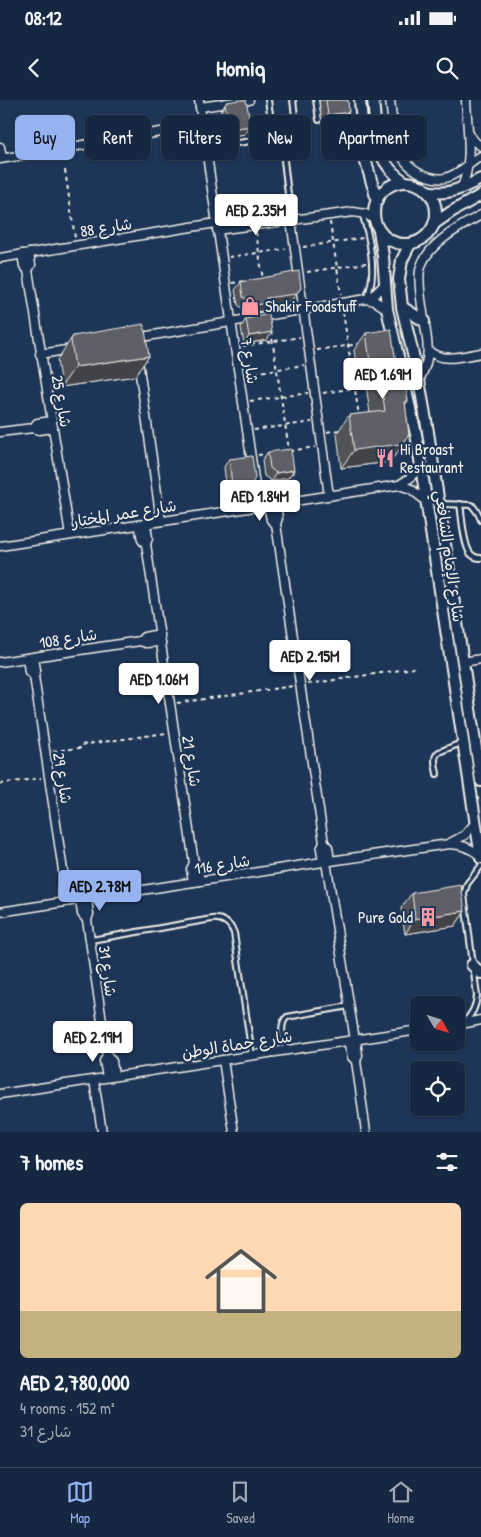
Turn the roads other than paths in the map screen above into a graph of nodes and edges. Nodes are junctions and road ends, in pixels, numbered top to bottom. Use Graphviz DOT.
graph roads {
  1 [pos="249,100"];
  2 [pos="268,100"];
  3 [pos="293,100"];
  4 [pos="316,100"];
  5 [pos="360,100"];
  6 [pos="373,100"];
  7 [pos="390,100"];
  8 [pos="466,100"];
  9 [pos="245,103"];
  10 [pos="199,104"];
  11 [pos="270,115"];
  12 [pos="295,115"];
  13 [pos="374,115"];
  14 [pos="392,115"];
  15 [pos="319,120"];
  16 [pos="161,132"];
  17 [pos="468,132"];
  18 [pos="239,143"];
  19 [pos="0,146"];
  20 [pos="481,146"];
  21 [pos="481,156"];
  22 [pos="1,159"];
  23 [pos="208,160"];
  24 [pos="384,160"];
  25 [pos="404,160"];
  26 [pos="468,164"];
  27 [pos="481,179"];
  28 [pos="405,182"];
  29 [pos="461,189"];
  30 [pos="427,191"];
  31 [pos="481,196"];
  32 [pos="377,200"];
  33 [pos="362,213"];
  34 [pos="481,215"];
  35 [pos="292,220"];
  36 [pos="375,220"];
  37 [pos="434,224"];
  38 [pos="217,227"];
  39 [pos="379,230"];
  40 [pos="410,244"];
  41 [pos="26,254"];
  42 [pos="0,258"];
  43 [pos="385,284"];
  44 [pos="366,298"];
  45 [pos="402,307"];
  46 [pos="304,309"];
  47 [pos="388,309"];
  48 [pos="424,321"];
  49 [pos="230,322"];
  50 [pos="135,338"];
  51 [pos="126,340"];
  52 [pos="78,348"];
  53 [pos="429,351"];
  54 [pos="481,353"];
  55 [pos="40,354"];
  56 [pos="418,380"];
  57 [pos="52,424"];
  58 [pos="0,432"];
  59 [pos="421,465"];
  60 [pos="400,485"];
  61 [pos="329,496"];
  62 [pos="427,502"];
  63 [pos="272,504"];
  64 [pos="439,504"];
  65 [pos="460,504"];
  66 [pos="258,506"];
  67 [pos="481,520"];
  68 [pos="161,521"];
  69 [pos="142,524"];
  70 [pos="70,535"];
  71 [pos="0,546"];
  72 [pos="481,558"];
  73 [pos="160,638"];
  74 [pos="31,657"];
  75 [pos="481,659"];
  76 [pos="0,662"];
  77 [pos="463,662"];
  78 [pos="463,742"];
  79 [pos="437,774"];
  80 [pos="481,781"];
  81 [pos="476,822"];
  82 [pos="449,844"];
  83 [pos="481,857"];
  84 [pos="326,862"];
  85 [pos="481,866"];
  86 [pos="197,882"];
  87 [pos="76,900"];
  88 [pos="0,912"];
  89 [pos="90,940"];
  90 [pos="472,965"];
  91 [pos="481,973"];
  92 [pos="349,1006"];
  93 [pos="465,1020"];
  94 [pos="481,1021"];
  95 [pos="465,1023"];
  96 [pos="410,1031"];
  97 [pos="353,1040"];
  98 [pos="286,1050"];
  99 [pos="252,1056"];
  100 [pos="223,1060"];
  101 [pos="110,1077"];
  102 [pos="94,1080"];
  103 [pos="0,1094"];
  104 [pos="102,1132"];
  105 [pos="234,1132"];
  106 [pos="366,1132"];
  1 -- 9 [label="street"];
  2 -- 11 [label="lane"];
  3 -- 12 [label="lane"];
  4 -- 15 [label="lane"];
  5 -- 32 [label="street"];
  6 -- 13 [label="street"];
  7 -- 14 [label="street"];
  8 -- 17 [label="street"];
  9 -- 10 [label="street"];
  16 -- 22 [label="street"];
  17 -- 20 [label="street"];
  17 -- 26 [label="street"];
  18 -- 35 [label="lane"];
  19 -- 22 [label="street"];
  21 -- 26 [label="street"];
  23 -- 38 [label="street, شارع 7"];
  24 -- 28 [label="street"];
  25 -- 26 [label="street"];
  26 -- 29 [label="street"];
  27 -- 29 [label="street"];
  28 -- 30 [label="street"];
  28 -- 32 [label="street"];
  29 -- 30 [label="street"];
  30 -- 37 [label="street"];
  31 -- 37 [label="street"];
  32 -- 36 [label="street"];
  33 -- 35 [label="street, شارع 88"];
  33 -- 36 [label="street"];
  33 -- 44 [label="lane"];
  34 -- 48 [label="street"];
  35 -- 38 [label="street, شارع 88"];
  35 -- 46 [label="street"];
  36 -- 39 [label="street"];
  37 -- 40 [label="street"];
  38 -- 41 [label="street, شارع 88"];
  38 -- 49 [label="street, شارع 7"];
  39 -- 40 [label="street"];
  39 -- 43 [label="street, شارع الإمام الشافعي"];
  40 -- 45 [label="street, شارع الإمام الشافعي"];
  41 -- 42 [label="street, شارع 88"];
  41 -- 55 [label="street, شارع 25"];
  43 -- 44 [label="street"];
  43 -- 47 [label="street, شارع الإمام الشافعي"];
  44 -- 46 [label="street"];
  44 -- 47 [label="street"];
  45 -- 48 [label="street"];
  45 -- 56 [label="street, شارع الإمام الشافعي"];
  46 -- 49 [label="street"];
  46 -- 61 [label="street"];
  47 -- 59 [label="street, شارع الإمام الشافعي"];
  48 -- 53 [label="street"];
  49 -- 50 [label="street"];
  49 -- 66 [label="street, شارع 7"];
  50 -- 51 [label="street"];
  50 -- 68 [label="street"];
  52 -- 55 [label="street"];
  53 -- 54 [label="street"];
  53 -- 56 [label="street"];
  55 -- 57 [label="street, شارع 25"];
  56 -- 64 [label="street, شارع الإمام الشافعي"];
  57 -- 58 [label="street"];
  57 -- 70 [label="street, شارع 25"];
  59 -- 60 [label="street"];
  59 -- 62 [label="street, شارع الإمام الشافعي"];
  60 -- 61 [label="street, شارع عمر المختار"];
  60 -- 62 [label="street"];
  61 -- 63 [label="street, شارع عمر المختار"];
  62 -- 78 [label="street, شارع الإمام الشافعي"];
  63 -- 66 [label="street, شارع عمر المختار"];
  63 -- 84 [label="street"];
  64 -- 65 [label="lane"];
  64 -- 77 [label="street, شارع الإمام الشافعي"];
  65 -- 67 [label="lane"];
  65 -- 72 [label="lane"];
  66 -- 68 [label="street, شارع عمر المختار"];
  68 -- 69 [label="street, شارع عمر المختار"];
  69 -- 70 [label="street, شارع عمر المختار"];
  69 -- 73 [label="street, شارع 21"];
  70 -- 71 [label="street, شارع عمر المختار"];
  73 -- 74 [label="street, شارع 108"];
  73 -- 86 [label="street, شارع 21"];
  74 -- 76 [label="street, شارع 108"];
  74 -- 87 [label="street, شارع 29"];
  75 -- 77 [label="street"];
  77 -- 80 [label="street, شارع الإمام الشافعي"];
  78 -- 79 [label="lane"];
  78 -- 81 [label="street, شارع الإمام الشافعي"];
  81 -- 82 [label="street, شارع 116"];
  81 -- 83 [label="street, شارع الإمام الشافعي"];
  82 -- 83 [label="street, شارع 116"];
  82 -- 84 [label="street, شارع 116"];
  84 -- 86 [label="street, شارع 116"];
  84 -- 92 [label="street"];
  85 -- 90 [label="lane"];
  86 -- 87 [label="street, شارع 116"];
  87 -- 88 [label="street, شارع 116"];
  87 -- 89 [label="street, شارع 31"];
  89 -- 99 [label="lane"];
  89 -- 101 [label="street, شارع 31"];
  90 -- 91 [label="street"];
  90 -- 93 [label="lane"];
  92 -- 97 [label="street"];
  92 -- 98 [label="lane"];
  94 -- 95 [label="street"];
  96 -- 97 [label="street, شارع حماة الوطن"];
  97 -- 98 [label="street, شارع حماة الوطن"];
  97 -- 106 [label="street"];
  98 -- 99 [label="street, شارع حماة الوطن"];
  99 -- 100 [label="street, شارع حماة الوطن"];
  100 -- 101 [label="street, شارع حماة الوطن"];
  100 -- 105 [label="street"];
  101 -- 102 [label="street, شارع حماة الوطن"];
  102 -- 103 [label="street, شارع حماة الوطن"];
  102 -- 104 [label="street"];
}
